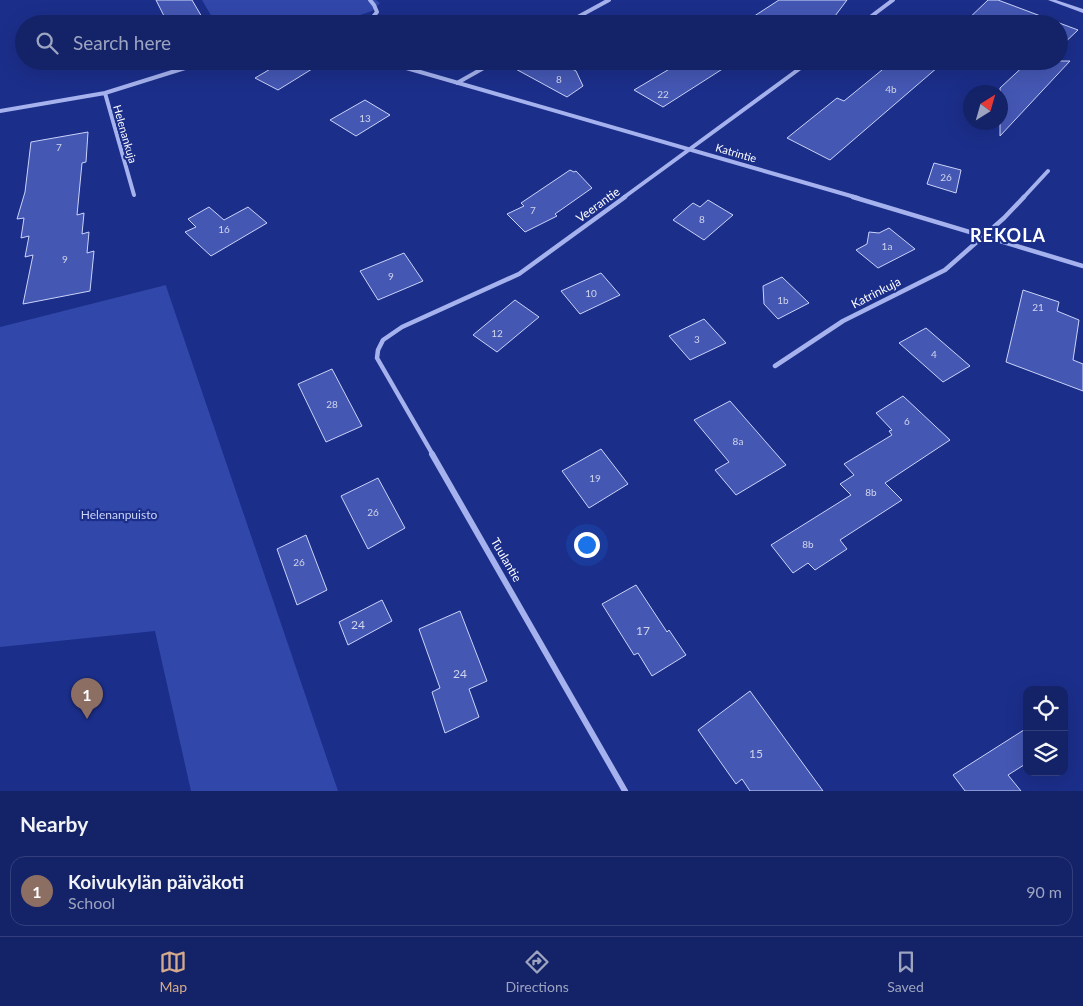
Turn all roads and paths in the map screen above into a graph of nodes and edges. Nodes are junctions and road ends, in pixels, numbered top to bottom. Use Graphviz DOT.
graph roads {
  1 [pos="370,0"];
  2 [pos="609,0"];
  3 [pos="893,0"];
  4 [pos="1051,0"];
  5 [pos="1083,12"];
  6 [pos="375,15"];
  7 [pos="582,15"];
  8 [pos="873,15"];
  9 [pos="179,70"];
  10 [pos="413,70"];
  11 [pos="480,70"];
  12 [pos="798,70"];
  13 [pos="457,83"];
  14 [pos="105,94"];
  15 [pos="0,111"];
  16 [pos="691,149"];
  17 [pos="1048,171"];
  18 [pos="134,195"];
  19 [pos="984,235"];
  20 [pos="1083,266"];
  21 [pos="383,340"];
  22 [pos="775,366"];
  23 [pos="625,791"];
  1 -- 6 [label="street"];
  2 -- 7 [label="street"];
  3 -- 8 [label="street"];
  4 -- 5 [label="street"];
  9 -- 14 [label="street"];
  10 -- 13 [label="street, Katrintie"];
  11 -- 13 [label="street"];
  12 -- 16 [label="street, Veerantie"];
  13 -- 16 [label="street, Katrintie"];
  14 -- 15 [label="street, Helenankuja"];
  14 -- 18 [label="street, Helenankuja"];
  16 -- 19 [label="street, Katrintie"];
  16 -- 21 [label="street, Veerantie"];
  17 -- 19 [label="street, Katrinkuja"];
  19 -- 20 [label="street, Katrintie"];
  19 -- 22 [label="street, Katrinkuja"];
  21 -- 23 [label="street, Tuulantie"];
}
